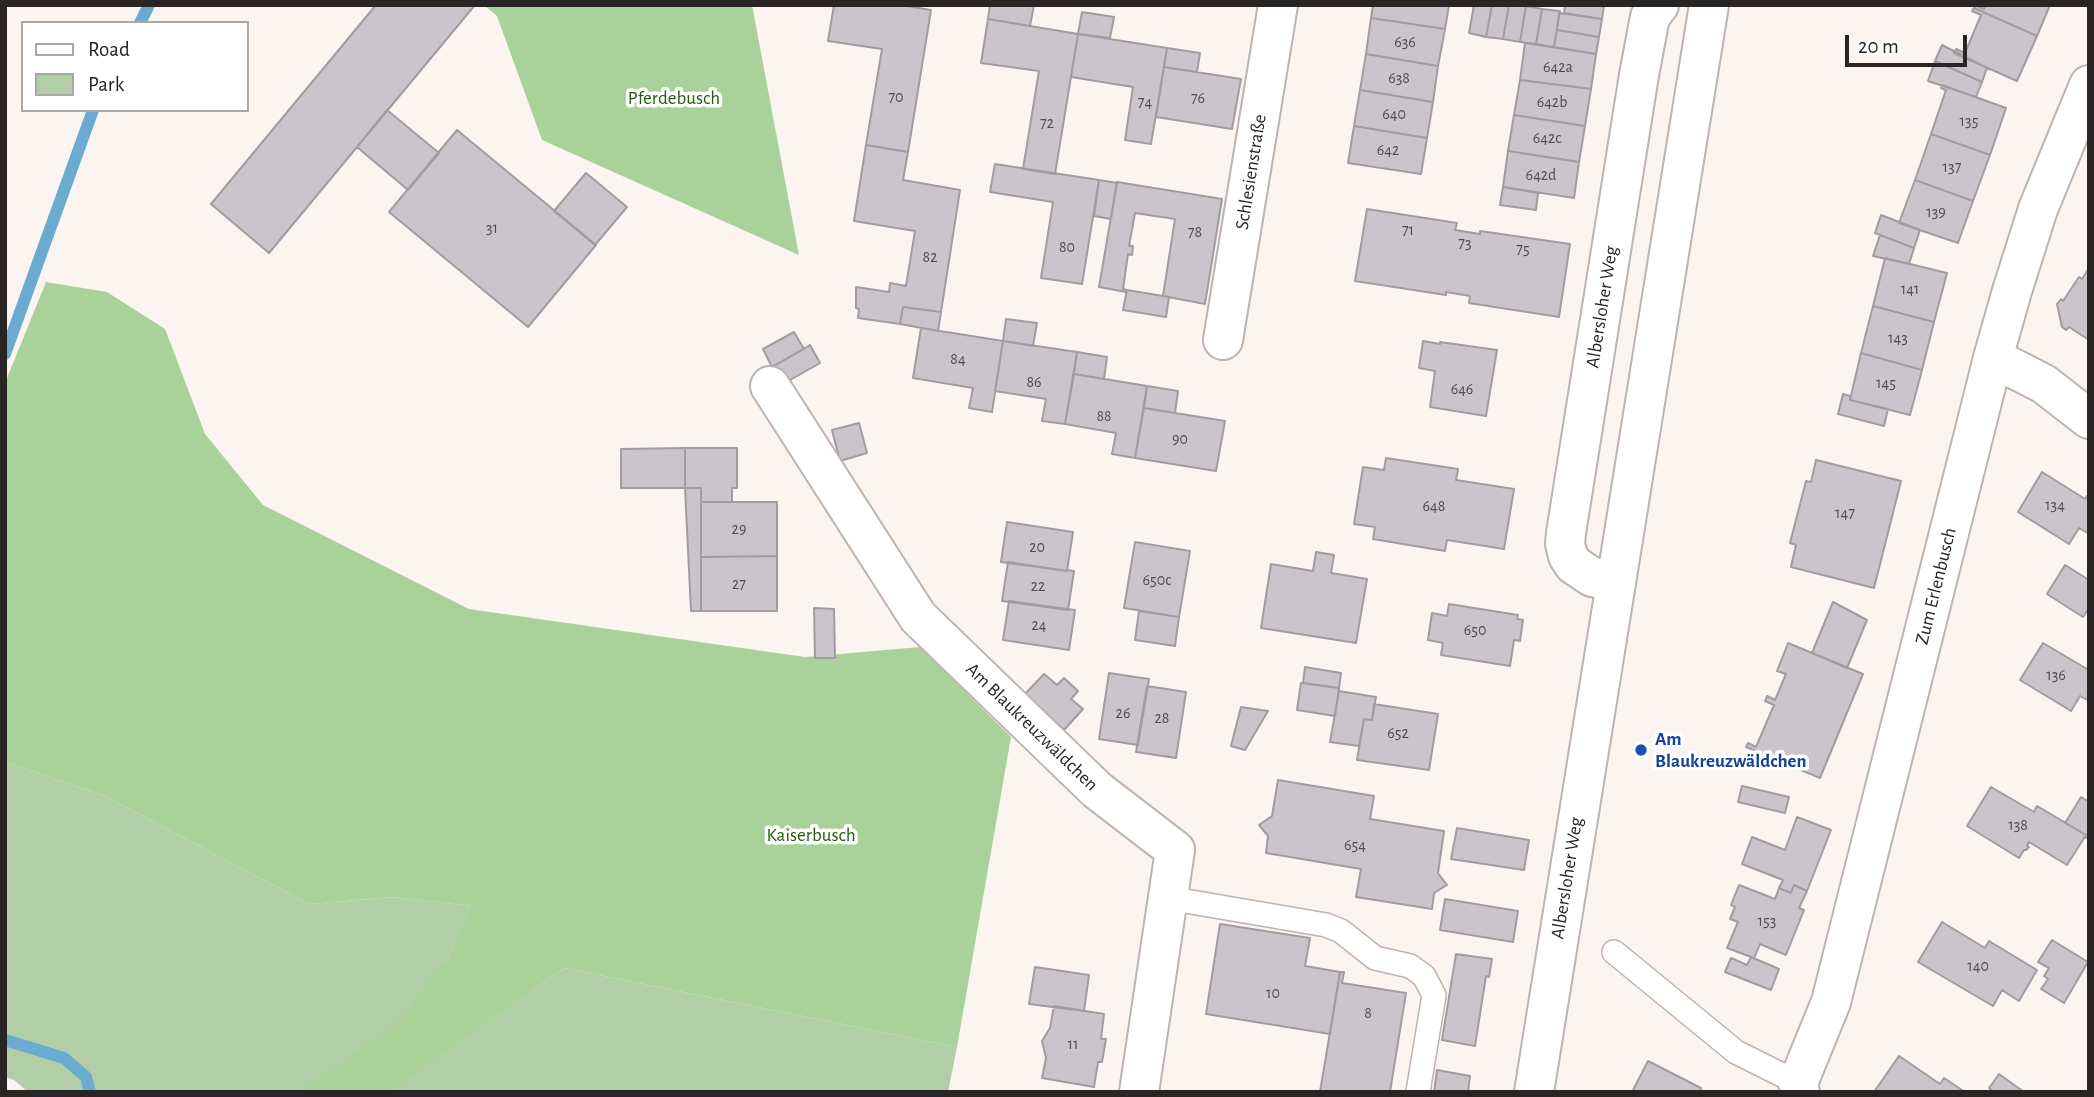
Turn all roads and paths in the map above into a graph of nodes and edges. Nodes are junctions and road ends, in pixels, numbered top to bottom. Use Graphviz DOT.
graph roads {
  1 [pos="1278,5"];
  2 [pos="1659,5"];
  3 [pos="1707,5"];
  4 [pos="2089,85"];
  5 [pos="1223,340"];
  6 [pos="1993,358"];
  7 [pos="770,386"];
  8 [pos="2089,419"];
  9 [pos="1616,581"];
  10 [pos="1168,898"];
  11 [pos="1614,952"];
  12 [pos="1799,1088"];
  13 [pos="1139,1092"];
  14 [pos="1418,1092"];
  15 [pos="1534,1092"];
  1 -- 5 [label="street, Schlesienstraße"];
  2 -- 9 [label="street, Albersloher Weg"];
  3 -- 9 [label="street, Albersloher Weg"];
  4 -- 6 [label="street, Zum Erlenbusch"];
  6 -- 8 [label="street"];
  6 -- 12 [label="street, Zum Erlenbusch"];
  7 -- 10 [label="street, Am Blaukreuzwäldchen"];
  9 -- 15 [label="street, Albersloher Weg"];
  10 -- 13 [label="street, Am Blaukreuzwäldchen"];
  10 -- 14 [label="lane"];
  11 -- 12 [label="lane"];
}
